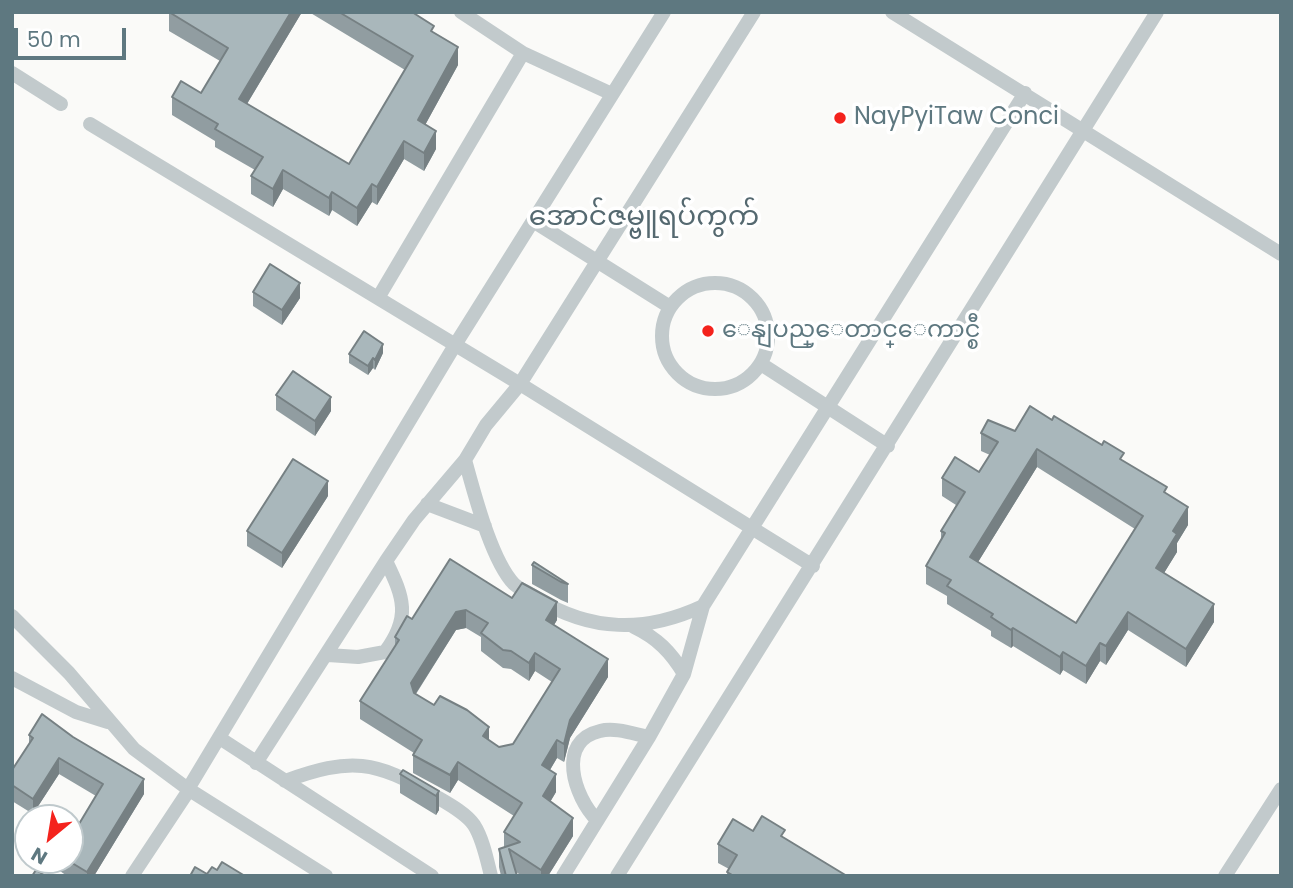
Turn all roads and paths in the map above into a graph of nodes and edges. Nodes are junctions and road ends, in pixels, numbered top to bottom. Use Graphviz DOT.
graph roads {
  1 [pos="461,12"];
  2 [pos="664,12"];
  3 [pos="754,12"];
  4 [pos="892,12"];
  5 [pos="1157,12"];
  6 [pos="523,53"];
  7 [pos="12,74"];
  8 [pos="1025,93"];
  9 [pos="612,94"];
  10 [pos="61,104"];
  11 [pos="90,124"];
  12 [pos="1084,129"];
  13 [pos="533,221"];
  14 [pos="1281,254"];
  15 [pos="600,261"];
  16 [pos="378,298"];
  17 [pos="670,307"];
  18 [pos="455,345"];
  19 [pos="761,364"];
  20 [pos="520,384"];
  21 [pos="827,407"];
  22 [pos="888,446"];
  23 [pos="465,460"];
  24 [pos="427,504"];
  25 [pos="485,526"];
  26 [pos="750,530"];
  27 [pos="386,561"];
  28 [pos="813,566"];
  29 [pos="703,606"];
  30 [pos="12,616"];
  31 [pos="635,627"];
  32 [pos="328,655"];
  33 [pos="684,674"];
  34 [pos="12,678"];
  35 [pos="108,722"];
  36 [pos="649,737"];
  37 [pos="221,739"];
  38 [pos="256,763"];
  39 [pos="285,781"];
  40 [pos="189,789"];
  41 [pos="1281,789"];
  42 [pos="597,820"];
  43 [pos="132,876"];
  44 [pos="326,876"];
  45 [pos="432,876"];
  46 [pos="491,876"];
  47 [pos="562,876"];
  48 [pos="617,876"];
  49 [pos="1225,876"];
  1 -- 6 [label="street"];
  2 -- 9 [label="street"];
  3 -- 15 [label="street"];
  4 -- 8 [label="street"];
  5 -- 12 [label="street"];
  6 -- 9 [label="street"];
  6 -- 16 [label="street"];
  7 -- 10 [label="street"];
  8 -- 12 [label="street"];
  8 -- 21 [label="street"];
  9 -- 13 [label="street"];
  11 -- 16 [label="street"];
  12 -- 14 [label="street"];
  12 -- 22 [label="street"];
  13 -- 15 [label="street"];
  13 -- 18 [label="street"];
  15 -- 17 [label="street"];
  15 -- 20 [label="street"];
  16 -- 18 [label="street"];
  17 -- 19 [label="street"];
  17 -- 19 [label="street"];
  18 -- 20 [label="street"];
  18 -- 37 [label="street"];
  19 -- 21 [label="street"];
  20 -- 23 [label="street"];
  20 -- 26 [label="street"];
  21 -- 22 [label="street"];
  21 -- 26 [label="street"];
  22 -- 28 [label="street"];
  23 -- 24 [label="street"];
  23 -- 25 [label="street"];
  24 -- 25 [label="street"];
  24 -- 27 [label="street"];
  25 -- 31 [label="street"];
  26 -- 28 [label="street"];
  26 -- 29 [label="street"];
  27 -- 32 [label="street"];
  27 -- 32 [label="street"];
  28 -- 48 [label="street"];
  29 -- 31 [label="street"];
  29 -- 33 [label="street"];
  30 -- 35 [label="street"];
  31 -- 33 [label="street"];
  32 -- 38 [label="street"];
  33 -- 36 [label="street"];
  34 -- 35 [label="street"];
  35 -- 40 [label="street"];
  36 -- 42 [label="street"];
  36 -- 42 [label="street"];
  37 -- 38 [label="street"];
  37 -- 40 [label="street"];
  38 -- 39 [label="street"];
  39 -- 45 [label="street"];
  39 -- 46 [label="street"];
  40 -- 43 [label="street"];
  40 -- 44 [label="street"];
  41 -- 49 [label="street"];
  42 -- 47 [label="street"];
}
